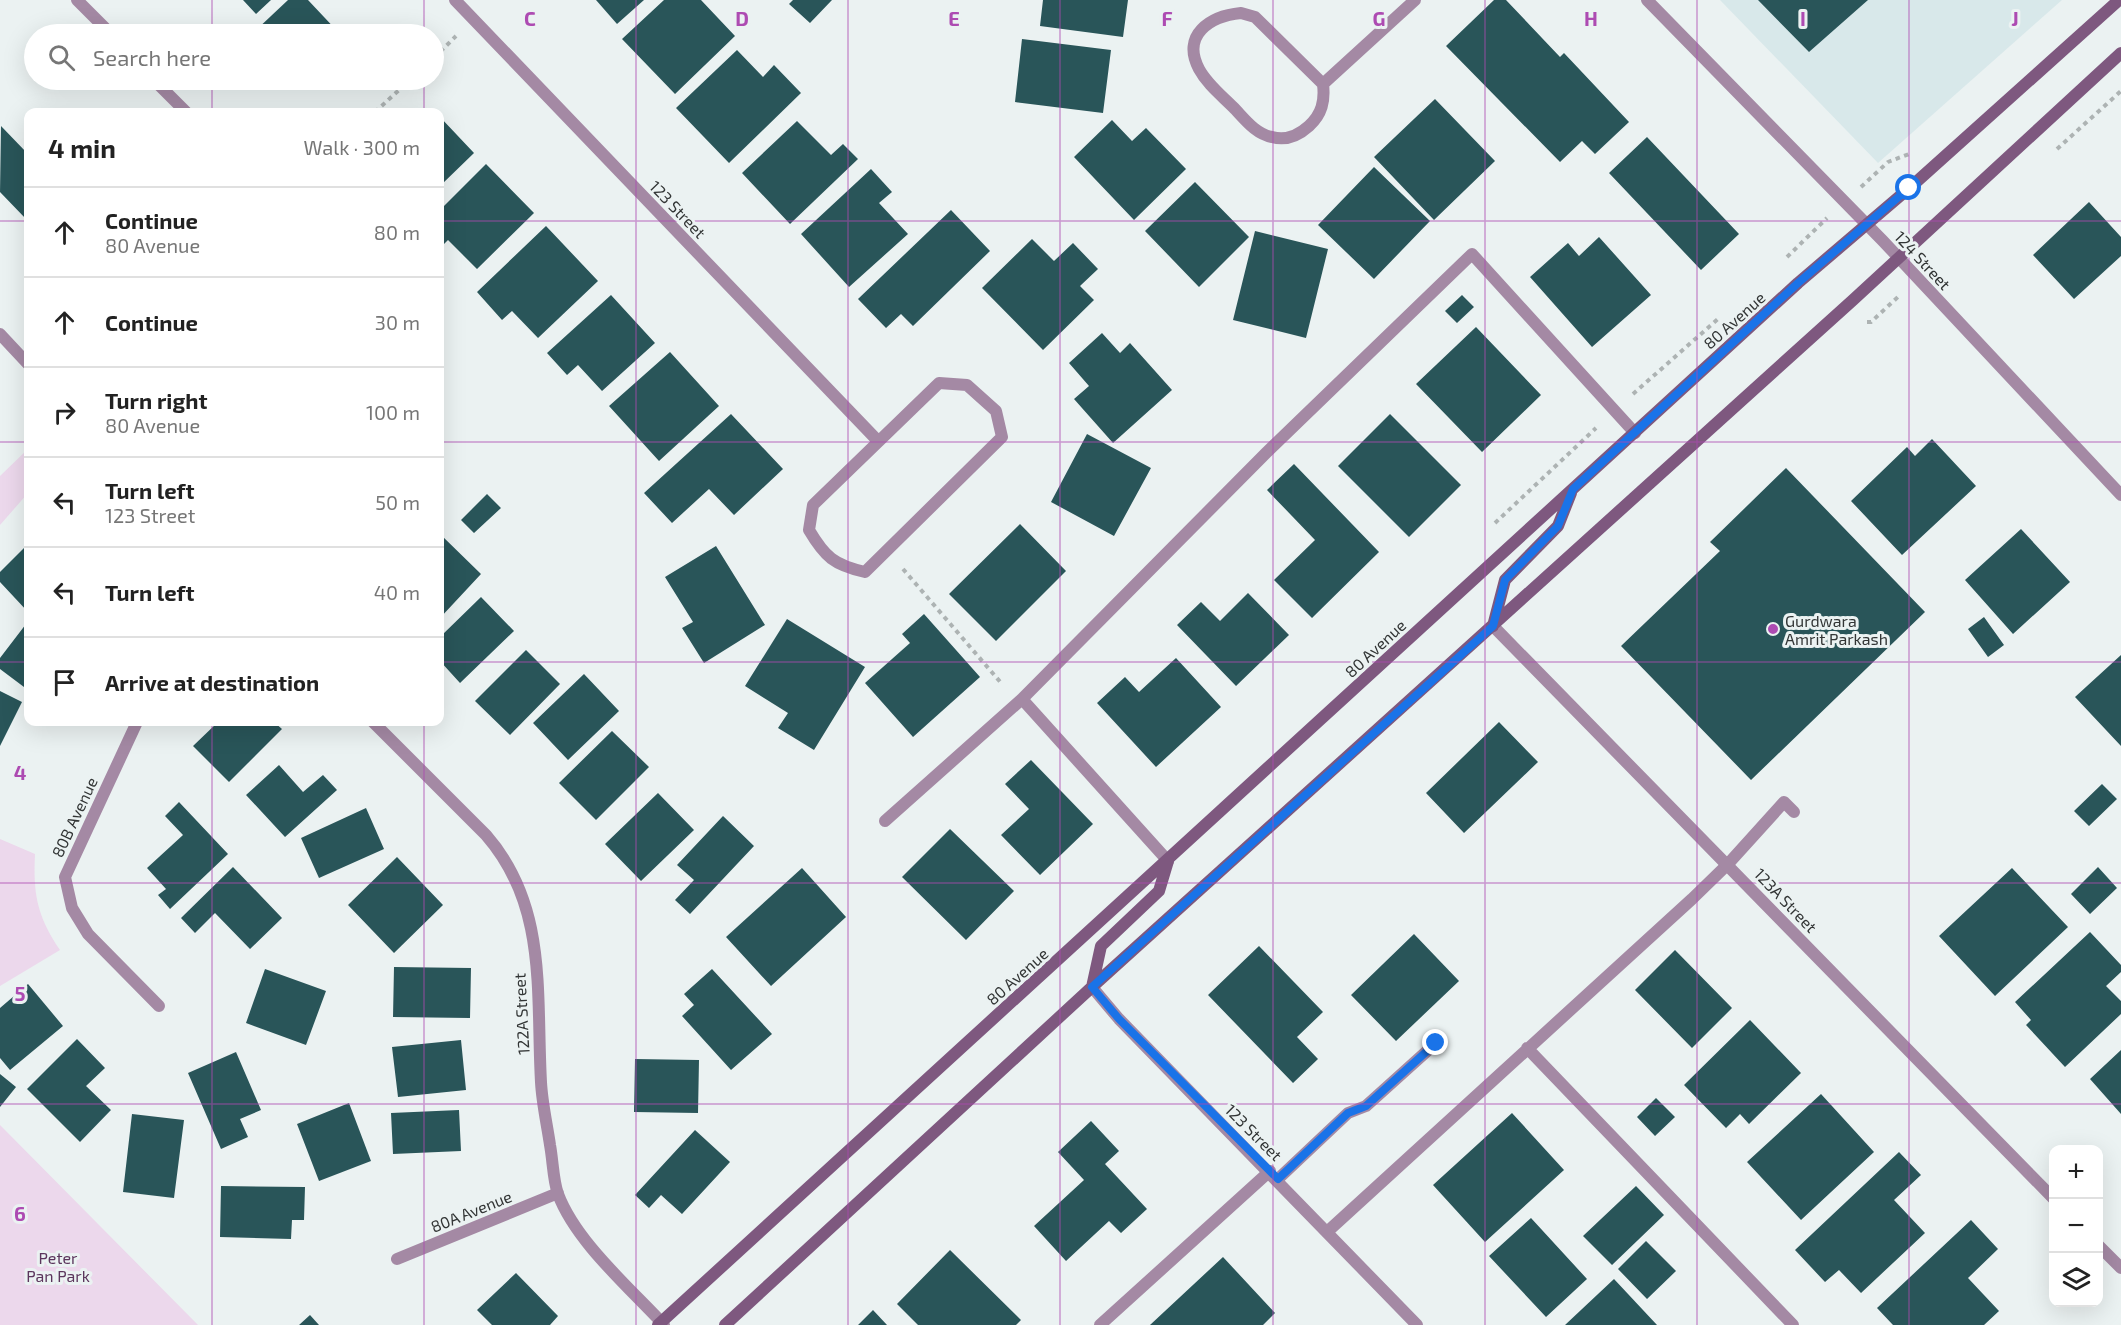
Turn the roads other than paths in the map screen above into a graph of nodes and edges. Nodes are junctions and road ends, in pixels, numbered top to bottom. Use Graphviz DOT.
graph roads {
  1 [pos="77,0"];
  2 [pos="455,0"];
  3 [pos="1416,0"];
  4 [pos="1647,0"];
  5 [pos="2118,0"];
  6 [pos="101,24"];
  7 [pos="2121,53"];
  8 [pos="1323,84"];
  9 [pos="164,90"];
  10 [pos="182,108"];
  11 [pos="1867,225"];
  12 [pos="1899,258"];
  13 [pos="0,334"];
  14 [pos="24,360"];
  15 [pos="1635,433"];
  16 [pos="878,440"];
  17 [pos="1573,489"];
  18 [pos="2121,495"];
  19 [pos="1493,626"];
  20 [pos="1022,699"];
  21 [pos="134,726"];
  22 [pos="378,726"];
  23 [pos="1794,812"];
  24 [pos="885,821"];
  25 [pos="1168,861"];
  26 [pos="1728,864"];
  27 [pos="1092,987"];
  28 [pos="159,1006"];
  29 [pos="1436,1043"];
  30 [pos="1527,1048"];
  31 [pos="1274,1175"];
  32 [pos="558,1193"];
  33 [pos="2049,1194"];
  34 [pos="1327,1232"];
  35 [pos="2103,1250"];
  36 [pos="397,1259"];
  37 [pos="2121,1268"];
  38 [pos="661,1324"];
  39 [pos="724,1325"];
  40 [pos="1100,1325"];
  41 [pos="1417,1325"];
  42 [pos="1793,1325"];
  1 -- 6 [label="street"];
  2 -- 16 [label="street, 123 Street"];
  3 -- 8 [label="street"];
  4 -- 11 [label="street, 124 Street"];
  5 -- 11 [label="main road, 80 Avenue"];
  7 -- 12 [label="main road"];
  8 -- 8 [label="street"];
  9 -- 10 [label="street"];
  11 -- 12 [label="street, 124 Street"];
  11 -- 15 [label="main road, 80 Avenue"];
  12 -- 18 [label="street, 124 Street"];
  12 -- 19 [label="main road"];
  13 -- 14 [label="street"];
  15 -- 17 [label="main road, 80 Avenue"];
  15 -- 20 [label="street"];
  16 -- 16 [label="street"];
  17 -- 19 [label="main road"];
  17 -- 25 [label="main road, 80 Avenue"];
  19 -- 26 [label="street, 123A Street"];
  19 -- 27 [label="main road"];
  20 -- 24 [label="street"];
  20 -- 25 [label="street"];
  21 -- 28 [label="street, 80B Avenue"];
  22 -- 32 [label="street, 122A Street"];
  23 -- 26 [label="street"];
  25 -- 27 [label="main road"];
  25 -- 38 [label="main road, 80 Avenue"];
  26 -- 30 [label="street"];
  26 -- 33 [label="street, 123A Street"];
  27 -- 31 [label="street, 123 Street"];
  27 -- 39 [label="main road"];
  29 -- 31 [label="street"];
  30 -- 34 [label="street"];
  30 -- 42 [label="street"];
  31 -- 34 [label="street, 123 Street"];
  31 -- 40 [label="street"];
  32 -- 36 [label="street, 80A Avenue"];
  32 -- 38 [label="street, 122A Street"];
  34 -- 41 [label="street, 123 Street"];
  35 -- 37 [label="street"];
}
